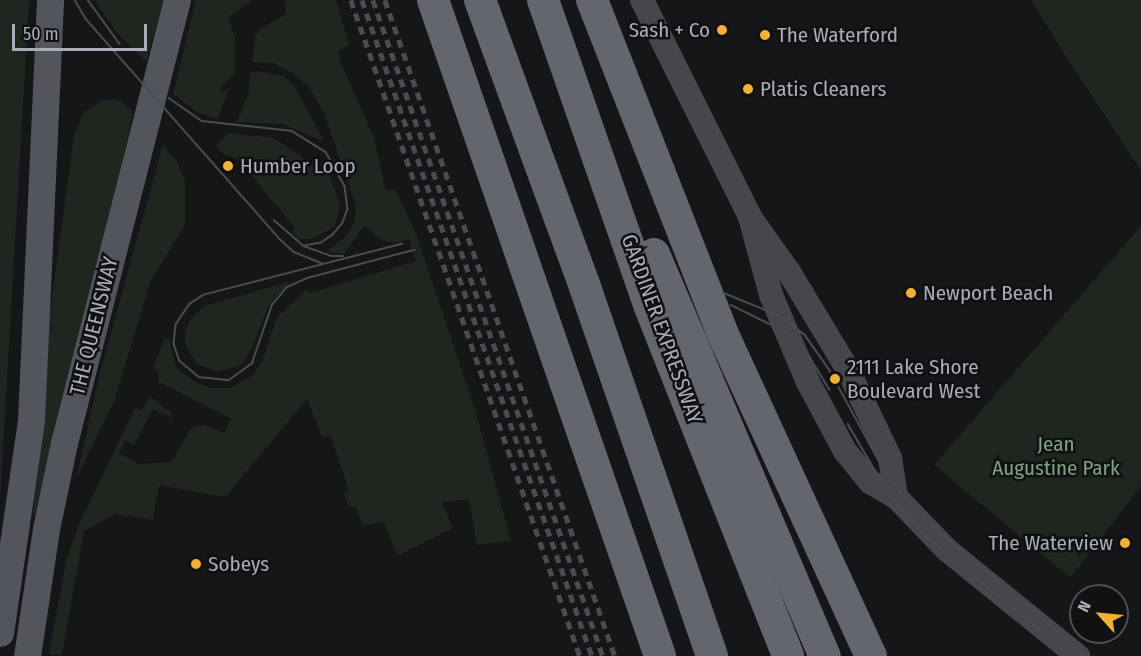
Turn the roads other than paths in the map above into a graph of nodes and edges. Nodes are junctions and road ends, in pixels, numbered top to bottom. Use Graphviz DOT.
graph roads {
  1 [pos="50,0"];
  2 [pos="177,0"];
  3 [pos="433,0"];
  4 [pos="480,0"];
  5 [pos="543,0"];
  6 [pos="592,0"];
  7 [pos="642,0"];
  8 [pos="750,217"];
  9 [pos="661,305"];
  10 [pos="896,497"];
  11 [pos="0,633"];
  12 [pos="27,656"];
  13 [pos="660,656"];
  14 [pos="712,656"];
  15 [pos="788,656"];
  16 [pos="825,656"];
  17 [pos="871,656"];
  18 [pos="1078,656"];
  1 -- 11 [label="main road"];
  2 -- 12 [label="main road, THE QUEENSWAY"];
  3 -- 13 [label="highway"];
  4 -- 14 [label="highway"];
  5 -- 9 [label="highway, GARDINER EXPRESSWAY"];
  6 -- 17 [label="highway"];
  7 -- 8 [label="main road"];
  8 -- 10 [label="main road"];
  8 -- 10 [label="main road"];
  9 -- 15 [label="highway, GARDINER EXPRESSWAY"];
  9 -- 16 [label="highway"];
  10 -- 18 [label="main road"];
}
